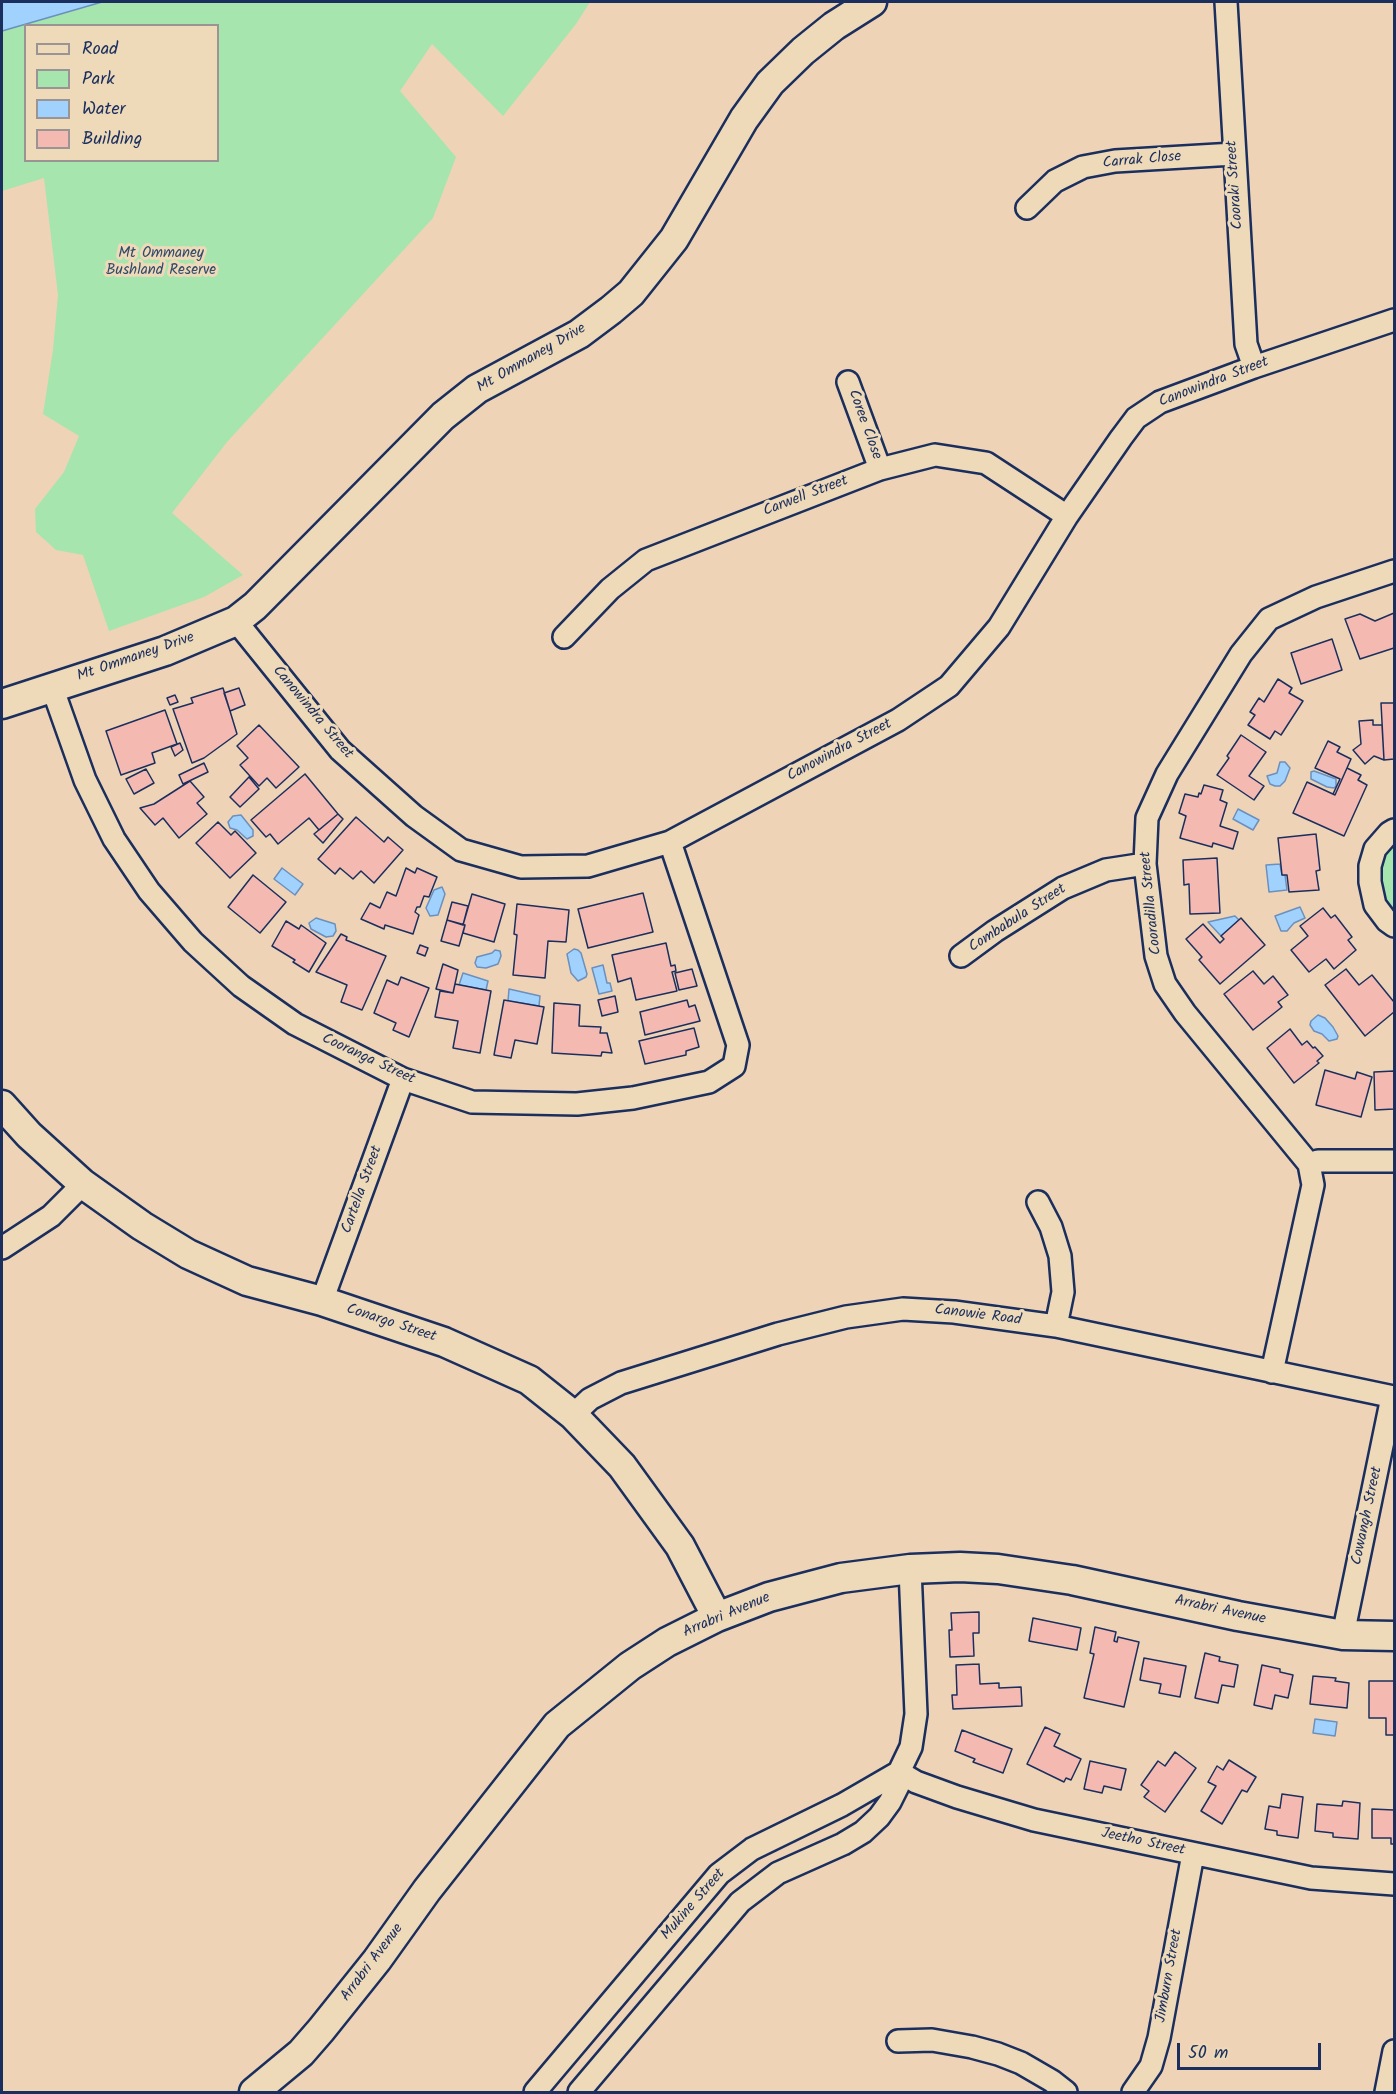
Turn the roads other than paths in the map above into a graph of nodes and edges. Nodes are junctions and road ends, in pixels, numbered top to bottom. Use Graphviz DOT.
graph roads {
  1 [pos="872,2"];
  2 [pos="1226,2"];
  3 [pos="1234,154"];
  4 [pos="1028,208"];
  5 [pos="1395,320"];
  6 [pos="1254,367"];
  7 [pos="848,382"];
  8 [pos="880,469"];
  9 [pos="1067,516"];
  10 [pos="1395,571"];
  11 [pos="236,621"];
  12 [pos="564,637"];
  13 [pos="52,687"];
  14 [pos="2,704"];
  15 [pos="1395,830"];
  16 [pos="670,842"];
  17 [pos="1145,864"];
  18 [pos="1395,926"];
  19 [pos="961,956"];
  20 [pos="403,1079"];
  21 [pos="2,1105"];
  22 [pos="1395,1161"];
  23 [pos="1310,1164"];
  24 [pos="82,1184"];
  25 [pos="1038,1202"];
  26 [pos="2,1248"];
  27 [pos="322,1301"];
  28 [pos="1056,1326"];
  29 [pos="1272,1372"];
  30 [pos="1394,1397"];
  31 [pos="573,1415"];
  32 [pos="910,1569"];
  33 [pos="717,1617"];
  34 [pos="1343,1635"];
  35 [pos="1395,1636"];
  36 [pos="899,1772"];
  37 [pos="1193,1854"];
  38 [pos="1395,1884"];
  39 [pos="898,2041"];
  40 [pos="1395,2051"];
  41 [pos="254,2092"];
  42 [pos="535,2092"];
  43 [pos="579,2092"];
  44 [pos="1066,2092"];
  45 [pos="1133,2092"];
  46 [pos="1386,2092"];
  1 -- 11 [label="street, Mt Ommaney Drive"];
  2 -- 3 [label="street, Cooraki Street"];
  3 -- 4 [label="street, Carrak Close"];
  3 -- 6 [label="street, Cooraki Street"];
  5 -- 6 [label="street, Canowindra Street"];
  6 -- 9 [label="street, Canowindra Street"];
  7 -- 8 [label="street, Coree Close"];
  8 -- 9 [label="street, Carwell Street"];
  8 -- 12 [label="street, Carwell Street"];
  9 -- 16 [label="street, Canowindra Street"];
  10 -- 17 [label="street, Cooradilla Street"];
  11 -- 13 [label="street, Mt Ommaney Drive"];
  11 -- 16 [label="street, Canowindra Street"];
  13 -- 14 [label="street, Mt Ommaney Drive"];
  13 -- 20 [label="street, Cooranga Street"];
  15 -- 18 [label="street"];
  16 -- 20 [label="street, Cooranga Street"];
  17 -- 19 [label="street, Combabula Street"];
  17 -- 23 [label="street, Cooradilla Street"];
  20 -- 27 [label="street, Cartella Street"];
  21 -- 24 [label="street, Conargo Street"];
  22 -- 23 [label="street"];
  23 -- 29 [label="street"];
  24 -- 26 [label="street"];
  24 -- 27 [label="street, Conargo Street"];
  25 -- 28 [label="street"];
  27 -- 31 [label="street, Conargo Street"];
  28 -- 29 [label="street, Canowie Road"];
  28 -- 31 [label="street, Canowie Road"];
  29 -- 30 [label="street, Canowie Road"];
  30 -- 34 [label="street, Cowangh Street"];
  31 -- 33 [label="street, Conargo Street"];
  32 -- 33 [label="street, Arrabri Avenue"];
  32 -- 34 [label="street, Arrabri Avenue"];
  32 -- 36 [label="street"];
  33 -- 41 [label="street, Arrabri Avenue"];
  34 -- 35 [label="street, Arrabri Avenue"];
  36 -- 37 [label="street, Jeetho Street"];
  36 -- 42 [label="street, Mukine Street"];
  36 -- 43 [label="street"];
  37 -- 38 [label="street, Jeetho Street"];
  37 -- 45 [label="street, Jimburn Street"];
  39 -- 44 [label="street"];
  40 -- 46 [label="street"];
}
